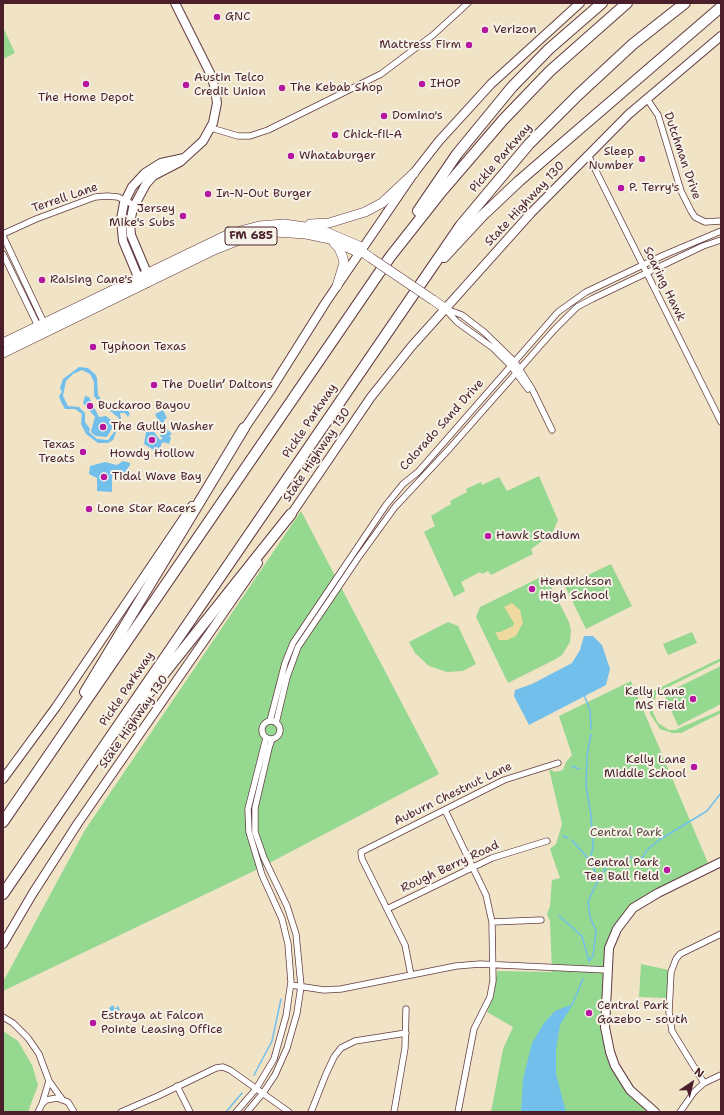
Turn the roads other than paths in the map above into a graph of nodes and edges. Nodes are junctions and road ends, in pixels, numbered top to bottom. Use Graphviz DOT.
graph roads {
  1 [pos="175,3"];
  2 [pos="468,3"];
  3 [pos="602,3"];
  4 [pos="627,3"];
  5 [pos="685,3"];
  6 [pos="575,5"];
  7 [pos="721,7"];
  8 [pos="721,36"];
  9 [pos="647,99"];
  10 [pos="211,128"];
  11 [pos="588,155"];
  12 [pos="162,166"];
  13 [pos="414,173"];
  14 [pos="125,201"];
  15 [pos="134,205"];
  16 [pos="721,220"];
  17 [pos="297,225"];
  18 [pos="721,230"];
  19 [pos="3,235"];
  20 [pos="330,239"];
  21 [pos="721,240"];
  22 [pos="135,247"];
  23 [pos="361,251"];
  24 [pos="127,253"];
  25 [pos="4,257"];
  26 [pos="13,257"];
  27 [pos="390,257"];
  28 [pos="642,265"];
  29 [pos="148,273"];
  30 [pos="646,273"];
  31 [pos="426,276"];
  32 [pos="138,278"];
  33 [pos="147,283"];
  34 [pos="337,286"];
  35 [pos="34,302"];
  36 [pos="28,305"];
  37 [pos="446,309"];
  38 [pos="41,324"];
  39 [pos="3,343"];
  40 [pos="3,354"];
  41 [pos="513,364"];
  42 [pos="518,371"];
  43 [pos="721,422"];
  44 [pos="244,428"];
  45 [pos="552,430"];
  46 [pos="386,505"];
  47 [pos="291,514"];
  48 [pos="388,516"];
  49 [pos="273,722"];
  50 [pos="269,738"];
  51 [pos="558,763"];
  52 [pos="87,770"];
  53 [pos="3,779"];
  54 [pos="11,810"];
  55 [pos="445,810"];
  56 [pos="252,817"];
  57 [pos="3,822"];
  58 [pos="547,841"];
  59 [pos="721,862"];
  60 [pos="473,867"];
  61 [pos="3,894"];
  62 [pos="387,909"];
  63 [pos="541,920"];
  64 [pos="492,922"];
  65 [pos="721,934"];
  66 [pos="3,944"];
  67 [pos="492,964"];
  68 [pos="607,970"];
  69 [pos="411,974"];
  70 [pos="291,985"];
  71 [pos="301,986"];
  72 [pos="406,1010"];
  73 [pos="3,1017"];
  74 [pos="406,1033"];
  75 [pos="721,1075"];
  76 [pos="49,1081"];
  77 [pos="704,1083"];
  78 [pos="177,1086"];
  79 [pos="256,1089"];
  80 [pos="263,1094"];
  81 [pos="62,1099"];
  82 [pos="42,1104"];
  83 [pos="132,1106"];
  84 [pos="38,1112"];
  85 [pos="74,1112"];
  86 [pos="121,1112"];
  87 [pos="135,1112"];
  88 [pos="190,1112"];
  89 [pos="236,1112"];
  90 [pos="247,1112"];
  91 [pos="289,1112"];
  92 [pos="311,1112"];
  93 [pos="394,1112"];
  94 [pos="458,1112"];
  95 [pos="656,1112"];
  96 [pos="680,1112"];
  1 -- 10 [label="main road"];
  2 -- 10 [label="street"];
  3 -- 27 [label="highway"];
  4 -- 27 [label="highway, Pickle Parkway"];
  5 -- 31 [label="highway, Pickle Parkway"];
  6 -- 13 [label="main road, FM 685"];
  7 -- 31 [label="highway"];
  8 -- 9 [label="main road, State Highway 130"];
  9 -- 11 [label="main road, State Highway 130"];
  9 -- 16 [label="street, Dutchman Drive"];
  10 -- 12 [label="main road"];
  11 -- 28 [label="street, Soaring Hawk"];
  11 -- 37 [label="main road, State Highway 130"];
  12 -- 14 [label="main road"];
  12 -- 15 [label="main road"];
  13 -- 17 [label="main road, FM 685"];
  13 -- 23 [label="main road"];
  14 -- 15 [label="street, Terrell Lane"];
  14 -- 19 [label="street, Terrell Lane"];
  14 -- 24 [label="main road"];
  15 -- 22 [label="main road"];
  17 -- 23 [label="main road, FM 685"];
  17 -- 29 [label="main road, FM 685 / FM 685"];
  18 -- 28 [label="street, Colorado Sand Drive"];
  19 -- 26 [label="street"];
  20 -- 23 [label="main road, FM 685 / FM 685"];
  20 -- 33 [label="main road, FM 685 / FM 685"];
  20 -- 34 [label="main road"];
  21 -- 30 [label="street, Colorado Sand Drive"];
  22 -- 24 [label="main road"];
  22 -- 29 [label="main road"];
  23 -- 34 [label="main road"];
  23 -- 37 [label="main road, FM 685 / FM 685, bridge"];
  24 -- 32 [label="main road"];
  25 -- 26 [label="street"];
  25 -- 36 [label="street"];
  26 -- 35 [label="street"];
  27 -- 54 [label="highway, Pickle Parkway"];
  28 -- 30 [label="street, Soaring Hawk"];
  28 -- 41 [label="street, Colorado Sand Drive"];
  29 -- 32 [label="main road, FM 685 / FM 685"];
  29 -- 33 [label="main road"];
  30 -- 42 [label="street, Colorado Sand Drive"];
  30 -- 43 [label="street, Soaring Hawk"];
  31 -- 52 [label="highway, Pickle Parkway"];
  32 -- 33 [label="main road"];
  32 -- 38 [label="main road, FM 685 / FM 685"];
  33 -- 40 [label="main road, FM 685 / FM 685"];
  34 -- 44 [label="main road"];
  35 -- 36 [label="street"];
  35 -- 38 [label="street"];
  36 -- 38 [label="street"];
  37 -- 41 [label="street"];
  37 -- 47 [label="main road, State Highway 130"];
  38 -- 39 [label="main road, FM 685 / FM 685"];
  41 -- 42 [label="street"];
  41 -- 46 [label="street, Colorado Sand Drive"];
  42 -- 45 [label="street"];
  42 -- 48 [label="street, Colorado Sand Drive"];
  44 -- 53 [label="main road"];
  44 -- 54 [label="highway"];
  46 -- 48 [label="street"];
  46 -- 49 [label="street, Colorado Sand Drive"];
  47 -- 52 [label="highway"];
  47 -- 66 [label="main road, State Highway 130"];
  48 -- 49 [label="street, Colorado Sand Drive"];
  49 -- 50 [label="street"];
  49 -- 50 [label="street"];
  50 -- 56 [label="street"];
  51 -- 55 [label="street, Auburn Chestnut Lane"];
  52 -- 61 [label="highway, Pickle Parkway"];
  54 -- 57 [label="highway, Pickle Parkway"];
  55 -- 60 [label="street"];
  55 -- 62 [label="street, Auburn Chestnut Lane"];
  56 -- 70 [label="street"];
  56 -- 71 [label="street"];
  58 -- 60 [label="street, Rough Berry Road"];
  59 -- 68 [label="main road"];
  60 -- 62 [label="street, Rough Berry Road"];
  60 -- 64 [label="street"];
  62 -- 69 [label="street"];
  63 -- 64 [label="street"];
  64 -- 67 [label="street"];
  65 -- 77 [label="street"];
  67 -- 68 [label="street"];
  67 -- 69 [label="street"];
  67 -- 94 [label="street"];
  68 -- 95 [label="main road"];
  69 -- 71 [label="street"];
  70 -- 71 [label="street"];
  70 -- 79 [label="street"];
  71 -- 80 [label="street"];
  72 -- 74 [label="street"];
  73 -- 76 [label="street"];
  74 -- 92 [label="street"];
  74 -- 93 [label="street"];
  75 -- 77 [label="street"];
  76 -- 81 [label="street"];
  76 -- 82 [label="street"];
  77 -- 96 [label="street"];
  78 -- 79 [label="street"];
  78 -- 83 [label="street"];
  78 -- 88 [label="street"];
  79 -- 80 [label="street"];
  79 -- 89 [label="street"];
  80 -- 90 [label="street"];
  80 -- 91 [label="street"];
  81 -- 82 [label="street"];
  81 -- 85 [label="street"];
  82 -- 84 [label="street"];
  83 -- 86 [label="street"];
  83 -- 87 [label="street"];
}
